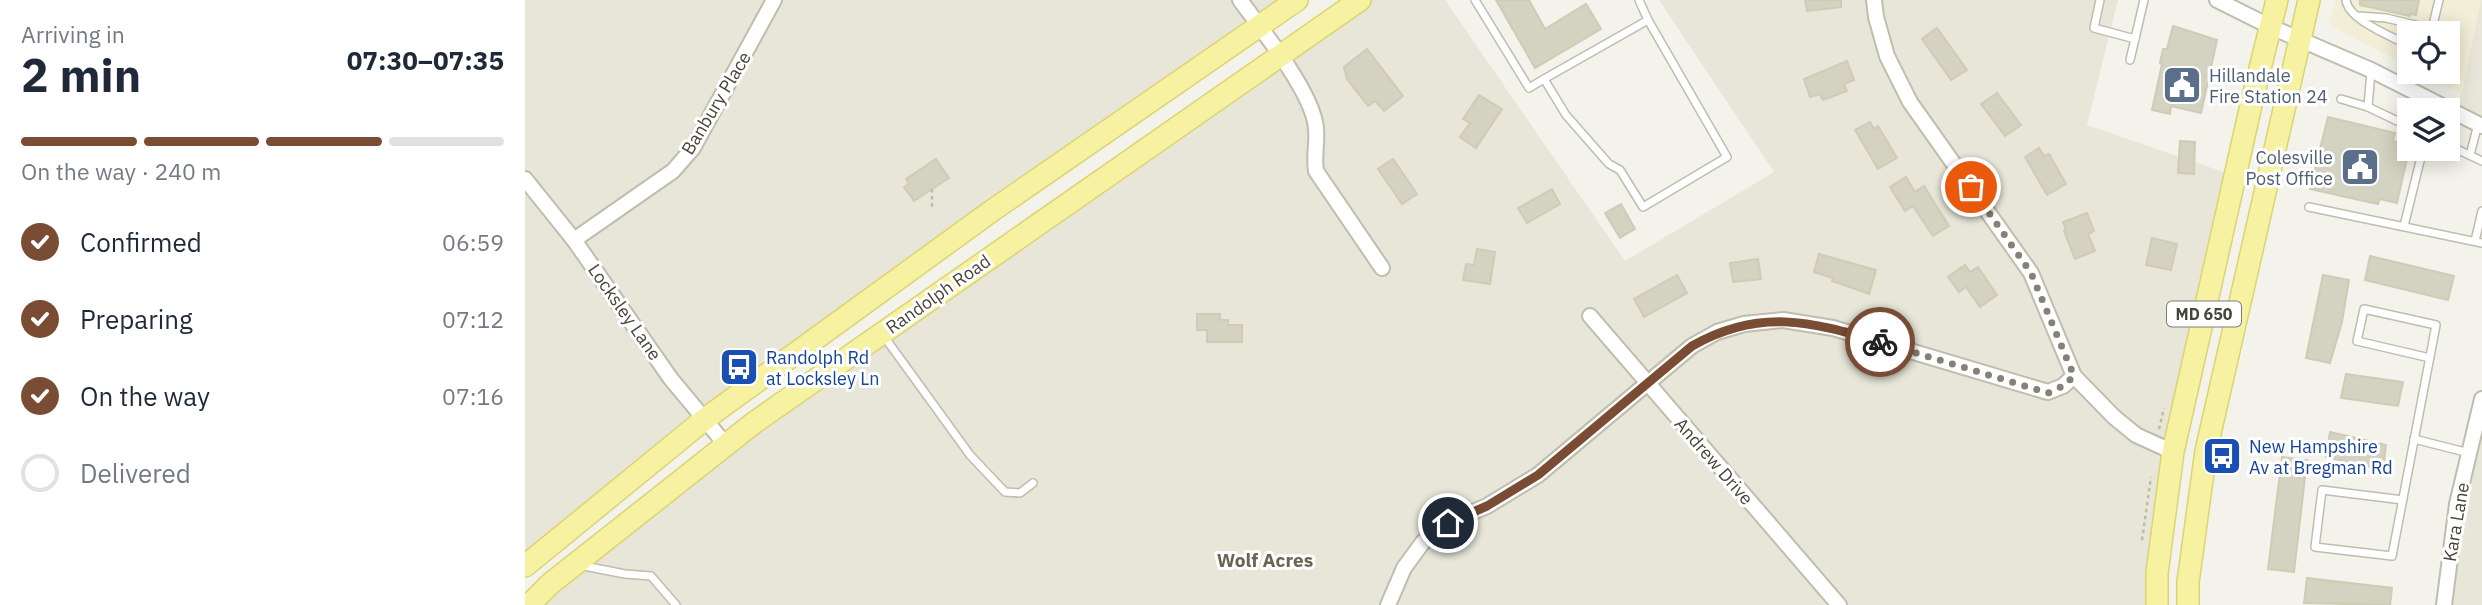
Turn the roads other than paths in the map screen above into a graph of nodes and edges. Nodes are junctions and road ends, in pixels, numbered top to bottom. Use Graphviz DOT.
graph roads {
  1 [pos="1240,0"];
  2 [pos="1297,0"];
  3 [pos="1360,0"];
  4 [pos="1475,0"];
  5 [pos="1639,0"];
  6 [pos="1874,0"];
  7 [pos="2100,0"];
  8 [pos="2144,0"];
  9 [pos="2217,0"];
  10 [pos="2277,0"];
  11 [pos="2309,0"];
  12 [pos="2346,0"];
  13 [pos="2439,0"];
  14 [pos="772,1"];
  15 [pos="2355,16"];
  16 [pos="1648,20"];
  17 [pos="2397,21"];
  18 [pos="2434,21"];
  19 [pos="1259,26"];
  20 [pos="2271,27"];
  21 [pos="2135,39"];
  22 [pos="2300,39"];
  23 [pos="2397,39"];
  24 [pos="1279,55"];
  25 [pos="2130,60"];
  26 [pos="2371,70"];
  27 [pos="1544,79"];
  28 [pos="2402,86"];
  29 [pos="2341,99"];
  30 [pos="2368,107"];
  31 [pos="2397,121"];
  32 [pos="2480,125"];
  33 [pos="2460,150"];
  34 [pos="2470,155"];
  35 [pos="2420,161"];
  36 [pos="2482,161"];
  37 [pos="525,178"];
  38 [pos="2309,207"];
  39 [pos="2482,211"];
  40 [pos="2404,226"];
  41 [pos="574,240"];
  42 [pos="2478,242"];
  43 [pos="1382,268"];
  44 [pos="1590,316"];
  45 [pos="882,333"];
  46 [pos="2430,358"];
  47 [pos="2074,376"];
  48 [pos="1647,384"];
  49 [pos="2482,399"];
  50 [pos="705,419"];
  51 [pos="2414,439"];
  52 [pos="726,445"];
  53 [pos="2173,452"];
  54 [pos="2476,455"];
  55 [pos="1033,484"];
  56 [pos="2403,500"];
  57 [pos="575,564"];
  58 [pos="525,566"];
  59 [pos="529,605"];
  60 [pos="676,605"];
  61 [pos="1388,605"];
  62 [pos="1839,605"];
  63 [pos="2157,605"];
  64 [pos="2188,605"];
  65 [pos="2444,605"];
  1 -- 19 [label="street"];
  2 -- 19 [label="main road, Randolph Road"];
  3 -- 24 [label="main road, Randolph Road"];
  4 -- 27 [label="lane"];
  5 -- 16 [label="lane"];
  6 -- 47 [label="street"];
  7 -- 21 [label="lane"];
  8 -- 21 [label="lane"];
  9 -- 20 [label="street"];
  10 -- 20 [label="main road, MD 650"];
  11 -- 22 [label="main road, MD 650"];
  12 -- 15 [label="lane"];
  13 -- 18 [label="lane"];
  14 -- 41 [label="street, Banbury Place"];
  15 -- 17 [label="lane"];
  15 -- 23 [label="lane"];
  16 -- 27 [label="lane"];
  16 -- 27 [label="lane"];
  19 -- 24 [label="street"];
  19 -- 50 [label="main road, Randolph Road"];
  20 -- 22 [label="street"];
  20 -- 53 [label="main road, MD 650"];
  21 -- 25 [label="lane"];
  22 -- 26 [label="street"];
  22 -- 64 [label="main road, MD 650"];
  24 -- 43 [label="street"];
  24 -- 45 [label="main road, Randolph Road"];
  26 -- 28 [label="street"];
  26 -- 30 [label="lane"];
  28 -- 32 [label="street"];
  29 -- 30 [label="lane"];
  30 -- 31 [label="lane"];
  32 -- 34 [label="lane"];
  33 -- 34 [label="lane"];
  34 -- 36 [label="lane"];
  35 -- 40 [label="lane"];
  37 -- 41 [label="street, Locksley Lane"];
  38 -- 40 [label="lane"];
  39 -- 42 [label="lane"];
  40 -- 42 [label="lane"];
  41 -- 50 [label="street, Locksley Lane"];
  44 -- 48 [label="street, Andrew Drive"];
  45 -- 52 [label="main road, Randolph Road"];
  45 -- 55 [label="lane"];
  46 -- 46 [label="lane"];
  46 -- 51 [label="lane"];
  47 -- 48 [label="street"];
  47 -- 53 [label="street"];
  48 -- 61 [label="street"];
  48 -- 62 [label="street, Andrew Drive"];
  49 -- 54 [label="street, Kara Lane"];
  50 -- 52 [label="street, Locksley Lane"];
  50 -- 58 [label="main road, Randolph Road"];
  51 -- 54 [label="lane"];
  51 -- 56 [label="lane"];
  52 -- 57 [label="main road, Randolph Road"];
  53 -- 63 [label="main road, MD 650"];
  54 -- 65 [label="street, Kara Lane"];
  56 -- 56 [label="lane"];
  57 -- 59 [label="main road, Randolph Road"];
  57 -- 60 [label="lane"];
}
